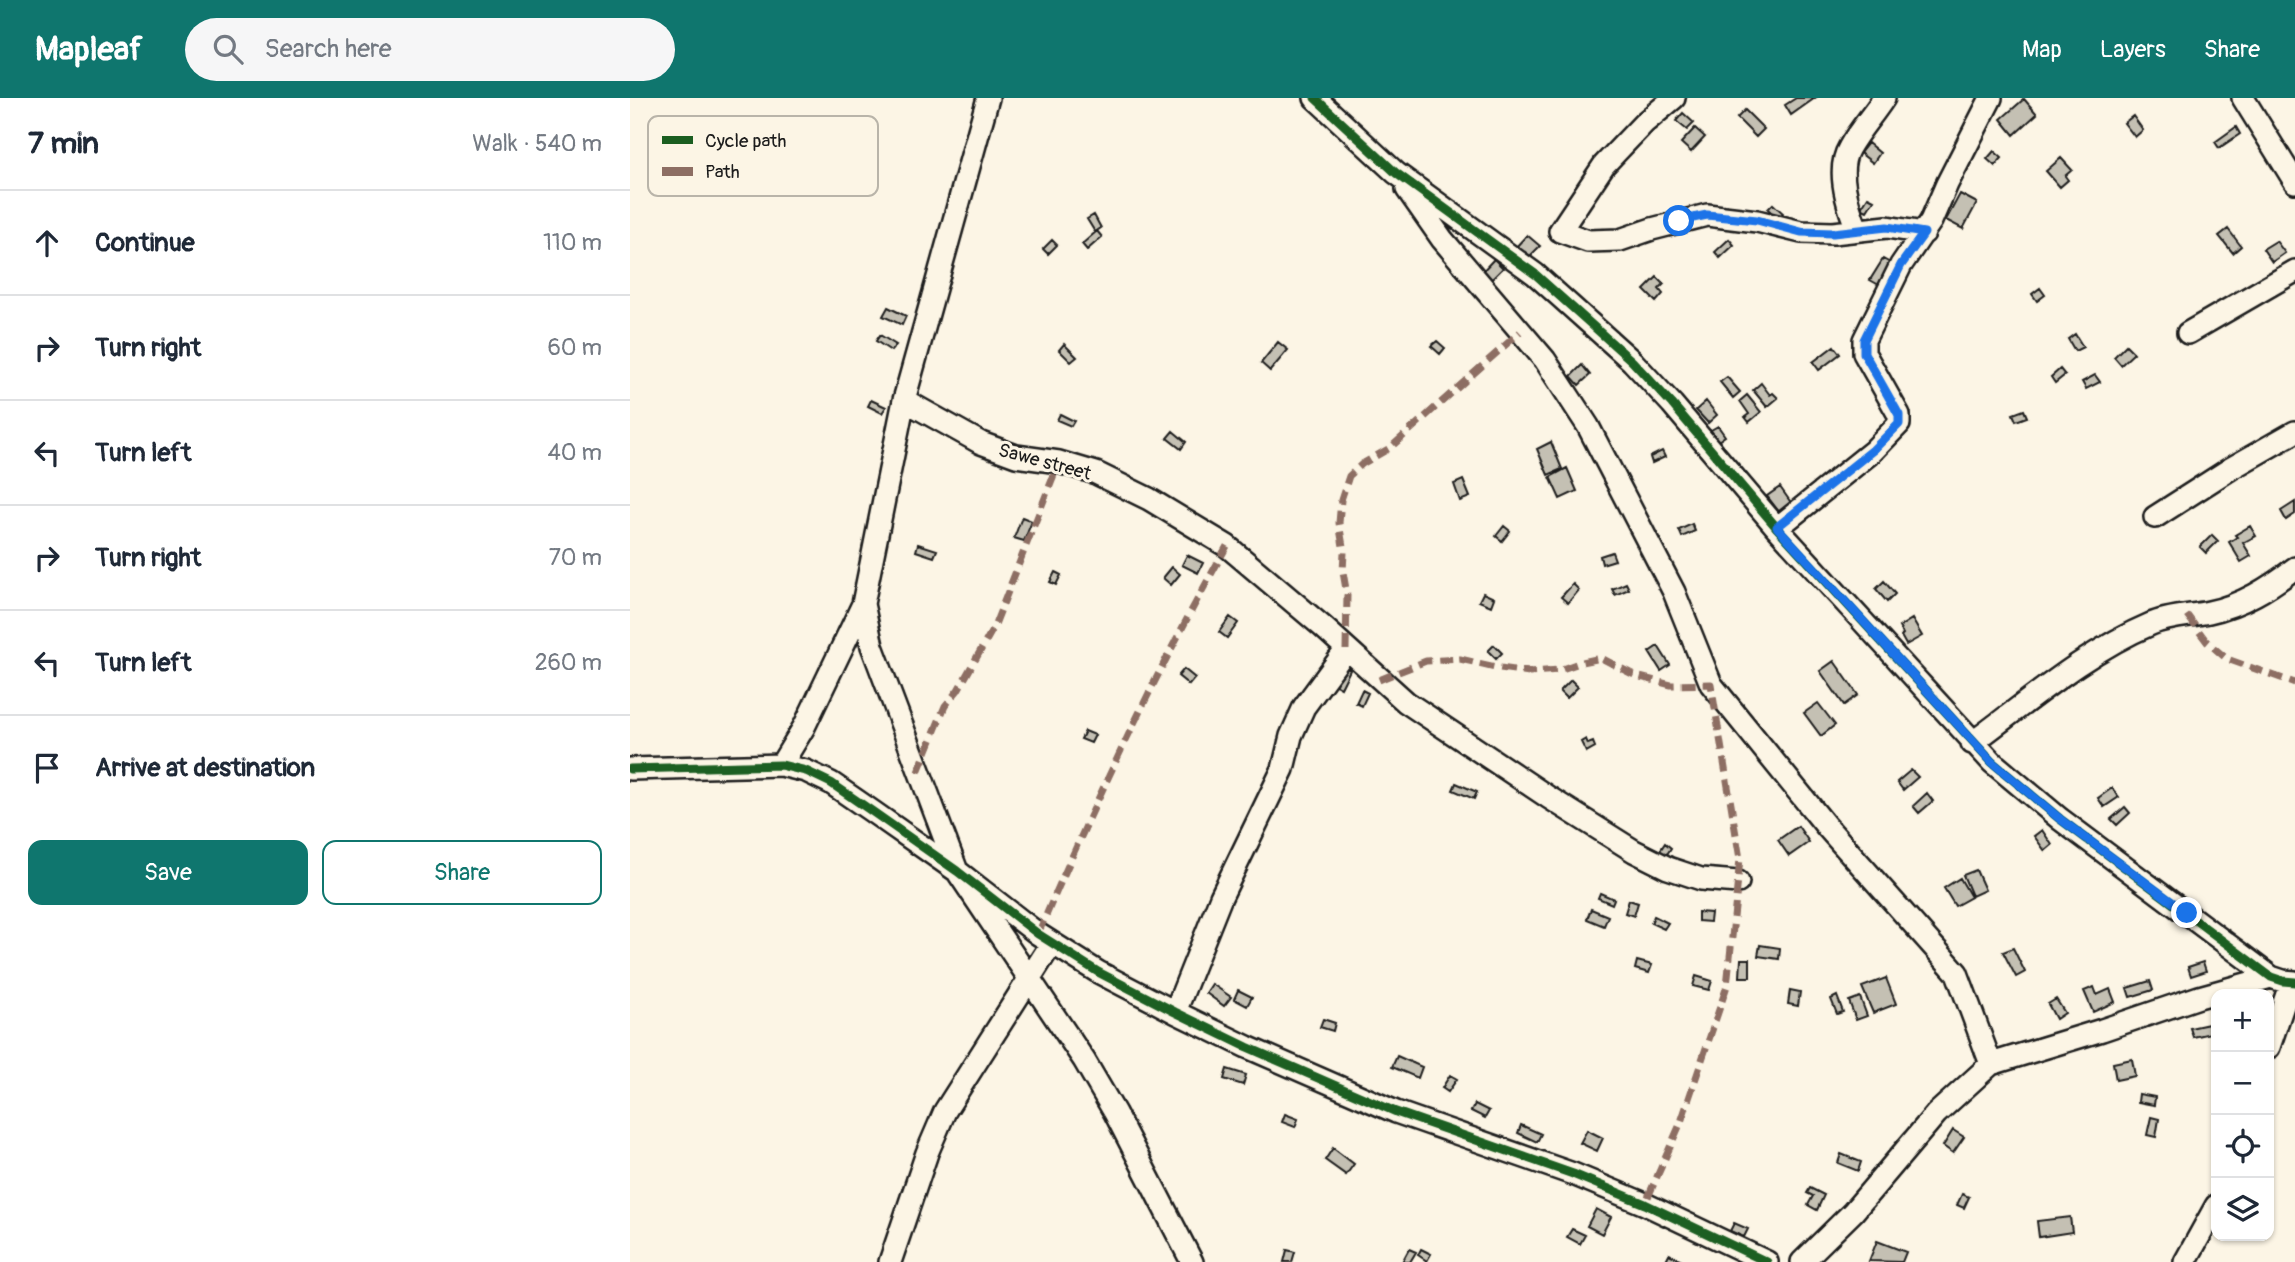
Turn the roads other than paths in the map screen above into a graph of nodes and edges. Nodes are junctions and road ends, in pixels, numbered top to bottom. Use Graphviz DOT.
graph roads {
  1 [pos="988,98"];
  2 [pos="1315,98"];
  3 [pos="1674,98"];
  4 [pos="1884,98"];
  5 [pos="1991,98"];
  6 [pos="2243,98"];
  7 [pos="1395,173"];
  8 [pos="2295,182"];
  9 [pos="1857,229"];
  10 [pos="1924,233"];
  11 [pos="2295,271"];
  12 [pos="2188,333"];
  13 [pos="904,400"];
  14 [pos="2295,432"];
  15 [pos="2155,517"];
  16 [pos="1777,527"];
  17 [pos="2295,568"];
  18 [pos="863,604"];
  19 [pos="1346,650"];
  20 [pos="1972,743"];
  21 [pos="780,765"];
  22 [pos="630,769"];
  23 [pos="957,871"];
  24 [pos="1738,882"];
  25 [pos="1052,943"];
  26 [pos="1029,978"];
  27 [pos="2286,980"];
  28 [pos="1175,1012"];
  29 [pos="2274,1027"];
  30 [pos="1991,1064"];
  31 [pos="2211,1215"];
  32 [pos="890,1262"];
  33 [pos="1192,1262"];
  34 [pos="1767,1262"];
  35 [pos="1802,1262"];
  36 [pos="2185,1262"];
  1 -- 13 [label="street"];
  2 -- 7 [label="street"];
  3 -- 9 [label="street"];
  4 -- 9 [label="street"];
  5 -- 10 [label="street"];
  6 -- 8 [label="street"];
  7 -- 16 [label="street"];
  7 -- 30 [label="street"];
  9 -- 10 [label="street"];
  10 -- 16 [label="street"];
  11 -- 12 [label="street"];
  13 -- 18 [label="street"];
  13 -- 19 [label="street, Sawe street"];
  14 -- 15 [label="street"];
  16 -- 20 [label="street"];
  17 -- 20 [label="street"];
  18 -- 21 [label="street"];
  18 -- 23 [label="street"];
  19 -- 24 [label="street, Sawe street"];
  19 -- 28 [label="street"];
  20 -- 27 [label="street"];
  21 -- 22 [label="street"];
  21 -- 23 [label="street"];
  23 -- 25 [label="street"];
  23 -- 26 [label="street"];
  25 -- 26 [label="street"];
  25 -- 28 [label="street"];
  26 -- 32 [label="street"];
  26 -- 33 [label="street"];
  27 -- 29 [label="street"];
  27 -- 30 [label="street"];
  28 -- 34 [label="street"];
  30 -- 35 [label="street"];
  31 -- 36 [label="street"];
}
